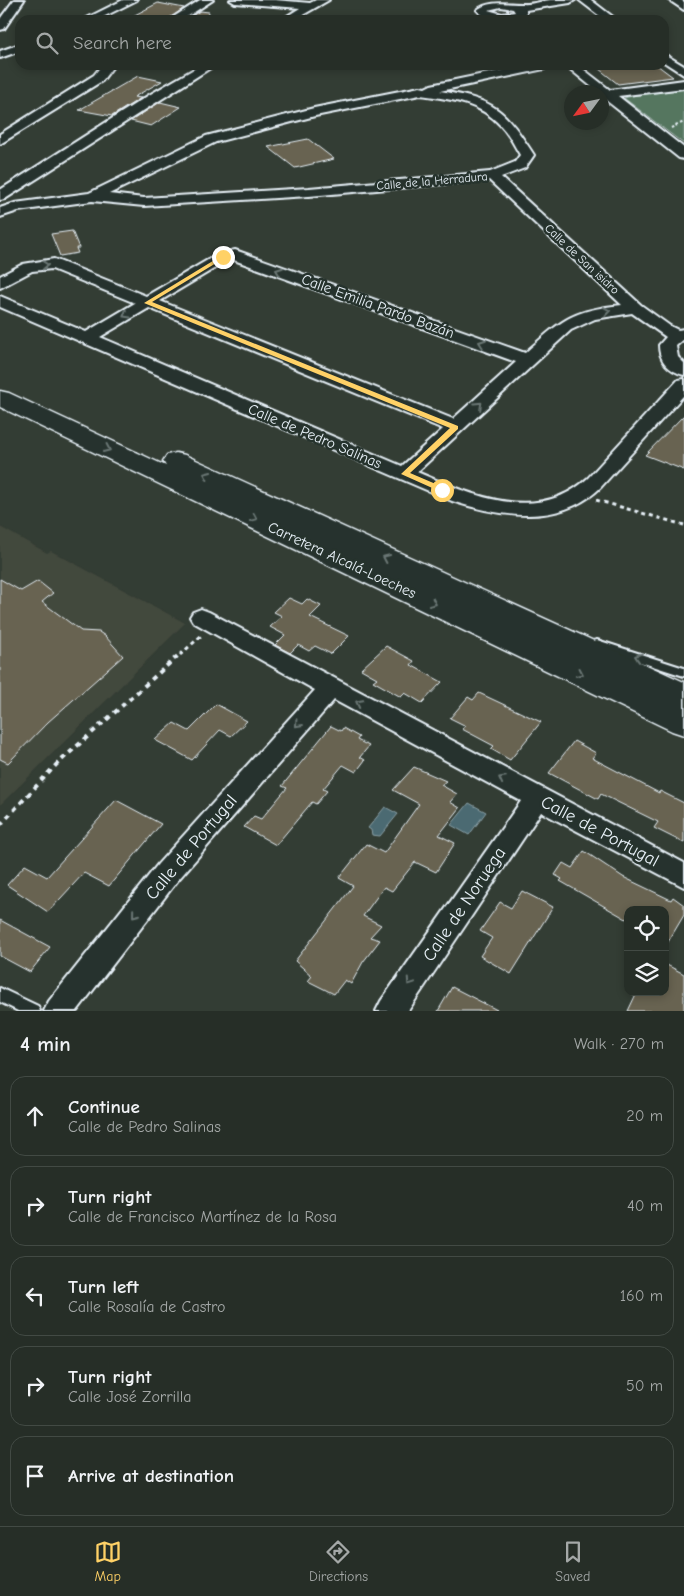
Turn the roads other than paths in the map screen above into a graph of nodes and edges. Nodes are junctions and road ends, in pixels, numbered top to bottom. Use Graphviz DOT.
graph roads {
  1 [pos="18,0"];
  2 [pos="132,0"];
  3 [pos="208,0"];
  4 [pos="235,0"];
  5 [pos="324,0"];
  6 [pos="570,0"];
  7 [pos="584,0"];
  8 [pos="674,0"];
  9 [pos="487,2"];
  10 [pos="310,6"];
  11 [pos="684,7"];
  12 [pos="520,8"];
  13 [pos="99,15"];
  14 [pos="182,15"];
  15 [pos="295,15"];
  16 [pos="492,15"];
  17 [pos="518,15"];
  18 [pos="605,15"];
  19 [pos="0,27"];
  20 [pos="15,49"];
  21 [pos="0,55"];
  22 [pos="669,60"];
  23 [pos="104,70"];
  24 [pos="201,70"];
  25 [pos="520,70"];
  26 [pos="577,70"];
  27 [pos="684,71"];
  28 [pos="684,84"];
  29 [pos="595,85"];
  30 [pos="420,91"];
  31 [pos="609,94"];
  32 [pos="609,96"];
  33 [pos="0,140"];
  34 [pos="684,155"];
  35 [pos="492,176"];
  36 [pos="4,191"];
  37 [pos="92,197"];
  38 [pos="0,213"];
  39 [pos="0,282"];
  40 [pos="0,301"];
  41 [pos="147,303"];
  42 [pos="635,308"];
  43 [pos="680,335"];
  44 [pos="87,338"];
  45 [pos="528,360"];
  46 [pos="684,370"];
  47 [pos="0,379"];
  48 [pos="684,384"];
  49 [pos="0,398"];
  50 [pos="455,427"];
  51 [pos="404,474"];
  52 [pos="208,620"];
  53 [pos="526,622"];
  54 [pos="684,672"];
  55 [pos="331,688"];
  56 [pos="684,696"];
  57 [pos="684,722"];
  58 [pos="538,798"];
  59 [pos="684,876"];
  60 [pos="0,995"];
  61 [pos="33,1011"];
  62 [pos="59,1011"];
  63 [pos="391,1011"];
  1 -- 19 [label="street"];
  2 -- 13 [label="street"];
  3 -- 14 [label="street"];
  4 -- 10 [label="street"];
  5 -- 10 [label="street"];
  6 -- 12 [label="street"];
  7 -- 18 [label="street"];
  8 -- 11 [label="street"];
  9 -- 12 [label="street"];
  9 -- 16 [label="street"];
  10 -- 15 [label="street"];
  12 -- 17 [label="street"];
  20 -- 21 [label="street"];
  22 -- 27 [label="street"];
  23 -- 33 [label="street"];
  24 -- 36 [label="street"];
  25 -- 30 [label="street"];
  26 -- 29 [label="street"];
  28 -- 31 [label="street"];
  30 -- 35 [label="street, Calle de la Herradura"];
  30 -- 37 [label="street, Calle de la Herradura"];
  32 -- 34 [label="street"];
  35 -- 37 [label="street, Calle de la Herradura"];
  35 -- 42 [label="street, Calle de San isidro"];
  37 -- 38 [label="street, Calle de la Herradura"];
  39 -- 41 [label="street, one-way"];
  40 -- 44 [label="street, Calle de Pedro Salinas"];
  41 -- 44 [label="street, one-way"];
  45 -- 41 [label="street, Calle Emilia Pardo Bazán, one-way"];
  41 -- 50 [label="street"];
  42 -- 43 [label="street, Calle de San isidro"];
  45 -- 42 [label="street, one-way"];
  43 -- 46 [label="street"];
  44 -- 51 [label="street, Calle de Pedro Salinas"];
  50 -- 45 [label="street, one-way"];
  53 -- 47 [label="main road, Carretera Alcalá-Loeches, one-way"];
  48 -- 51 [label="street, Calle de Pedro Salinas"];
  49 -- 57 [label="main road, Carretera Alcalá-Loeches, one-way"];
  50 -- 51 [label="street"];
  52 -- 55 [label="street, Calle de Portugal"];
  54 -- 53 [label="lane, one-way"];
  53 -- 56 [label="main road, Carretera Alcalá-Loeches"];
  58 -- 55 [label="street, Calle de Portugal, one-way"];
  55 -- 62 [label="street, Calle de Portugal, one-way"];
  58 -- 59 [label="street, Calle de Portugal"];
  58 -- 63 [label="street, Calle de Noruega, one-way"];
  60 -- 61 [label="lane"];
}
